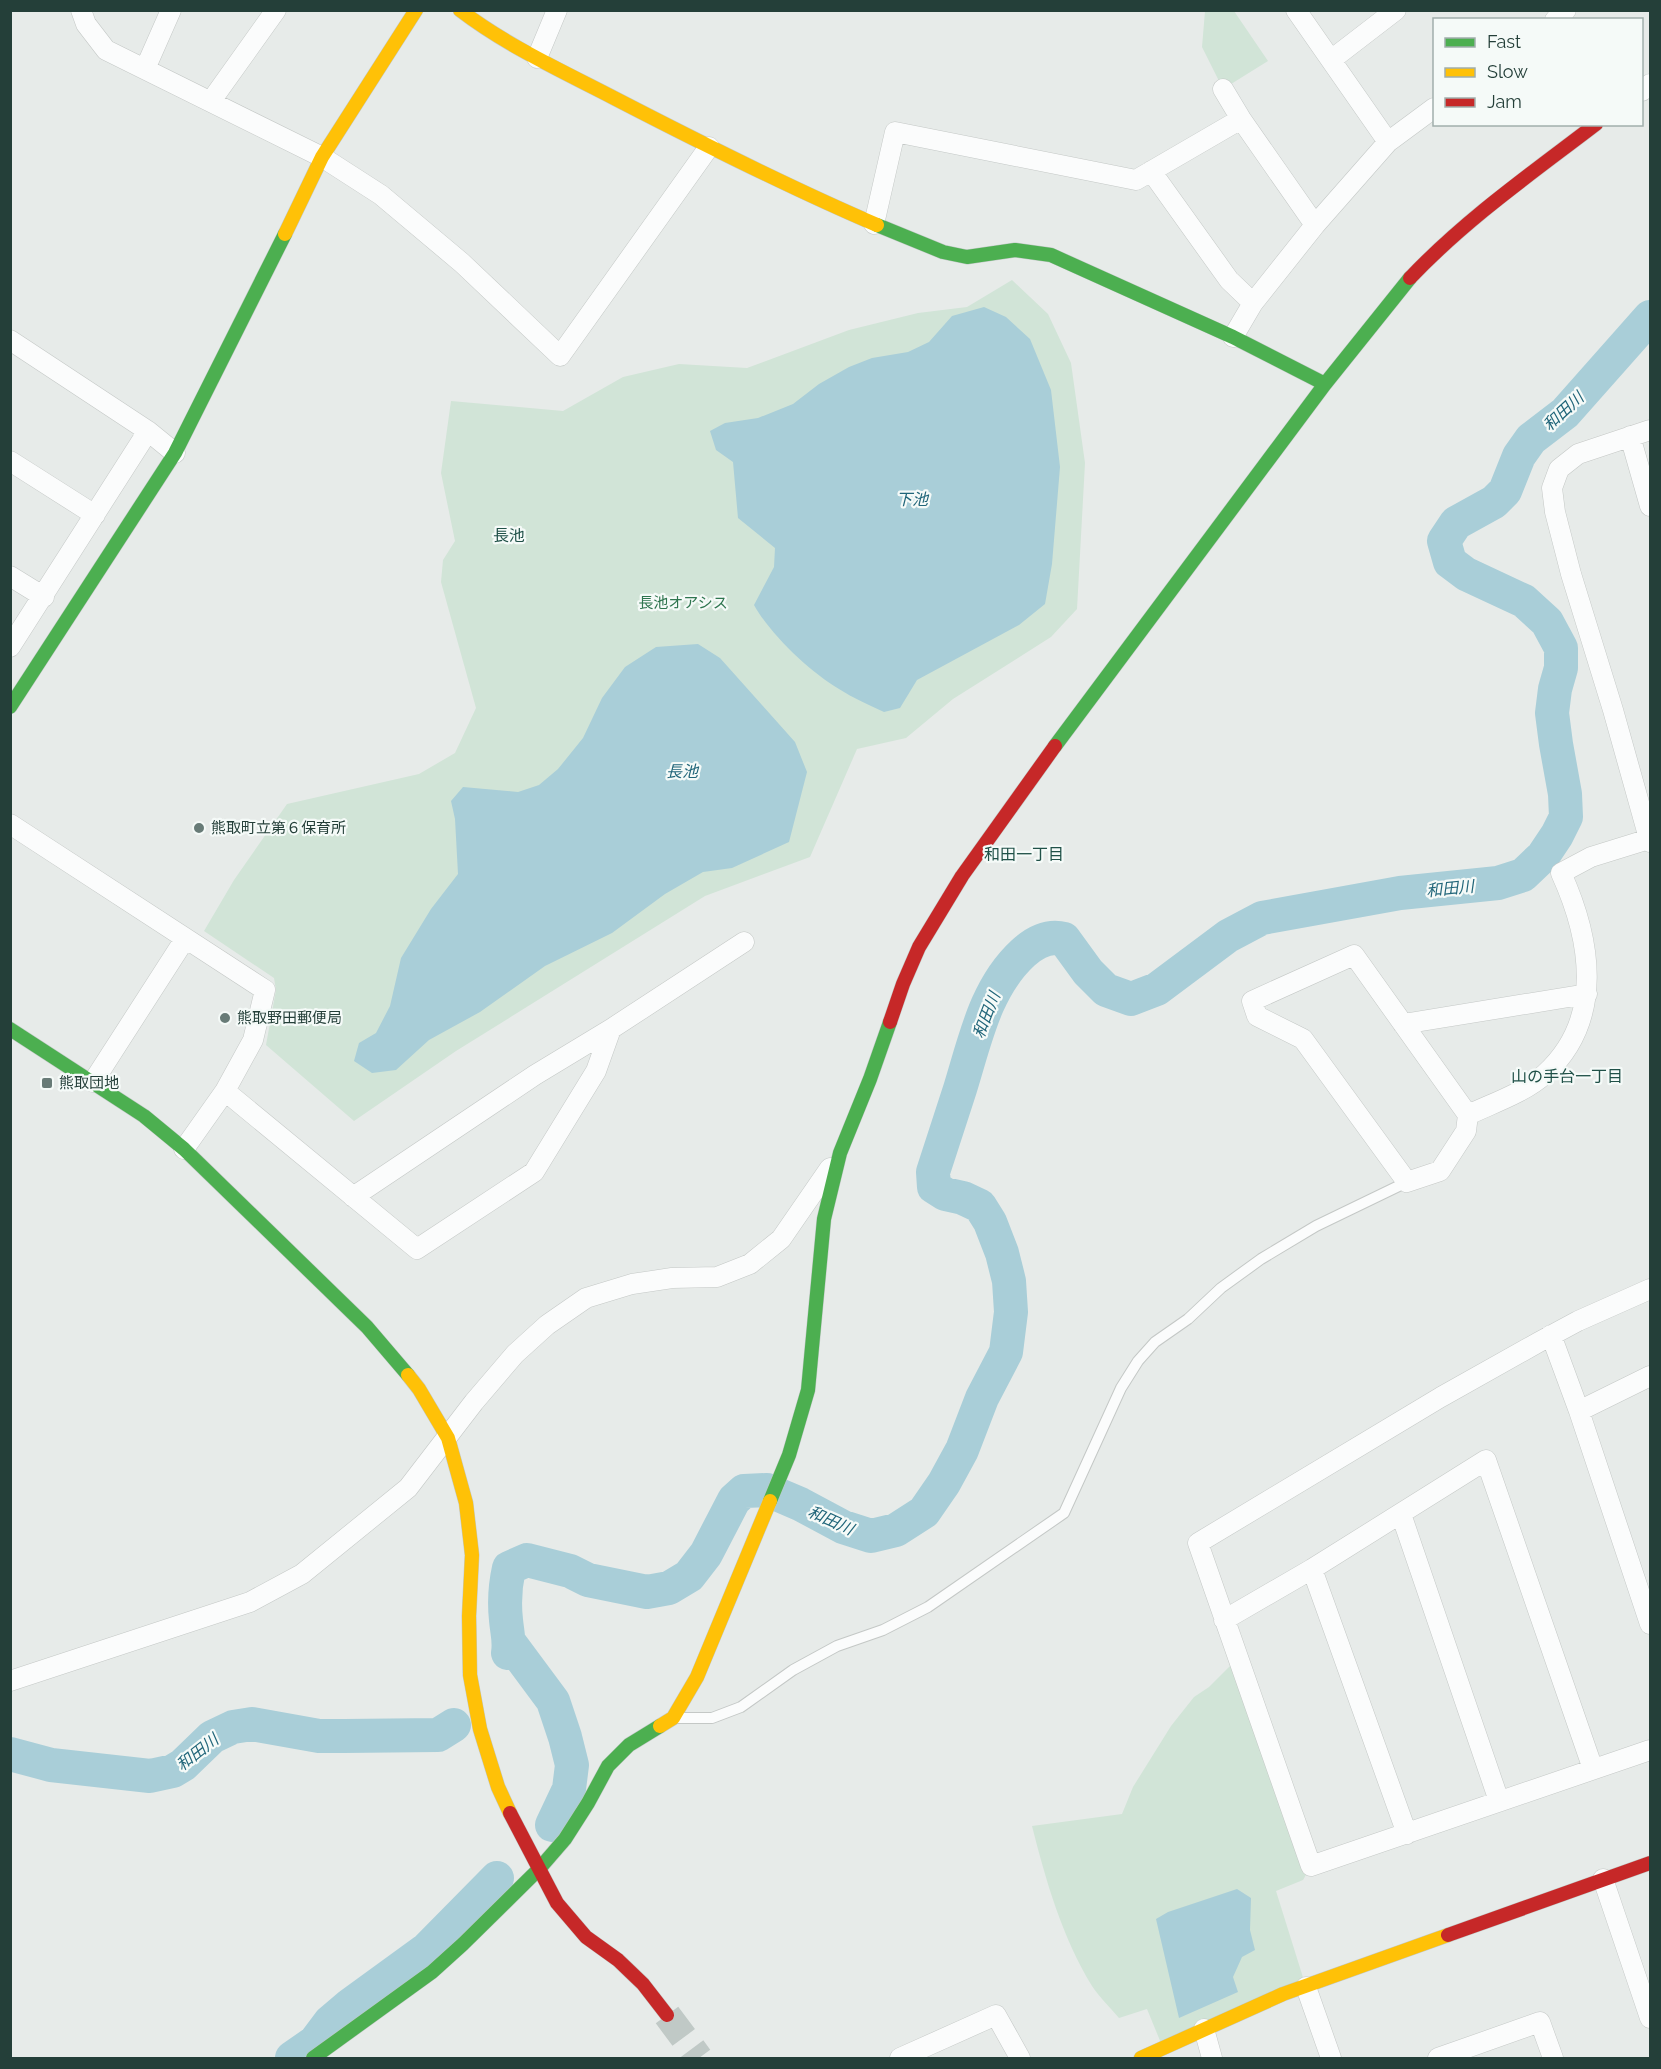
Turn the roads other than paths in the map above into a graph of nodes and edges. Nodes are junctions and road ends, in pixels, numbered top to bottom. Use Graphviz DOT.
graph roads {
  1 [pos="81,10"];
  2 [pos="171,10"];
  3 [pos="416,10"];
  4 [pos="460,10"];
  5 [pos="557,10"];
  6 [pos="1296,10"];
  7 [pos="1396,10"];
  8 [pos="268,16"];
  9 [pos="537,58"];
  10 [pos="1330,60"];
  11 [pos="145,69"];
  12 [pos="1223,89"];
  13 [pos="211,100"];
  14 [pos="1433,109"];
  15 [pos="1241,119"];
  16 [pos="1593,126"];
  17 [pos="1388,142"];
  18 [pos="709,147"];
  19 [pos="322,157"];
  20 [pos="1151,171"];
  21 [pos="874,224"];
  22 [pos="1315,225"];
  23 [pos="1253,303"];
  24 [pos="1233,337"];
  25 [pos="10,340"];
  26 [pos="1325,384"];
  27 [pos="1650,430"];
  28 [pos="148,431"];
  29 [pos="1630,436"];
  30 [pos="175,453"];
  31 [pos="10,461"];
  32 [pos="1650,506"];
  33 [pos="95,515"];
  34 [pos="10,576"];
  35 [pos="44,597"];
  36 [pos="10,647"];
  37 [pos="10,707"];
  38 [pos="1645,799"];
  39 [pos="10,824"];
  40 [pos="1650,841"];
  41 [pos="184,939"];
  42 [pos="744,942"];
  43 [pos="1587,994"];
  44 [pos="1403,1024"];
  45 [pos="10,1029"];
  46 [pos="611,1029"];
  47 [pos="93,1082"];
  48 [pos="225,1090"];
  49 [pos="1468,1115"];
  50 [pos="184,1149"];
  51 [pos="840,1153"];
  52 [pos="1407,1182"];
  53 [pos="353,1197"];
  54 [pos="1650,1289"];
  55 [pos="1551,1335"];
  56 [pos="1650,1376"];
  57 [pos="1579,1411"];
  58 [pos="448,1438"];
  59 [pos="1401,1514"];
  60 [pos="1312,1569"];
  61 [pos="1224,1620"];
  62 [pos="1650,1624"];
  63 [pos="10,1681"];
  64 [pos="673,1718"];
  65 [pos="1650,1750"];
  66 [pos="1593,1769"];
  67 [pos="1499,1801"];
  68 [pos="1407,1834"];
  69 [pos="1650,1863"];
  70 [pos="538,1869"];
  71 [pos="1603,1879"];
  72 [pos="1645,1982"];
  73 [pos="1306,1987"];
  74 [pos="667,2015"];
  75 [pos="1650,2018"];
  76 [pos="1204,2029"];
  77 [pos="313,2058"];
  78 [pos="900,2058"];
  79 [pos="1020,2058"];
  80 [pos="1141,2058"];
  81 [pos="1212,2058"];
  82 [pos="1331,2058"];
  83 [pos="1440,2058"];
  84 [pos="1553,2058"];
  1 -- 11 [label="street"];
  2 -- 11 [label="street"];
  3 -- 19 [label="street"];
  4 -- 9 [label="street"];
  5 -- 9 [label="street"];
  6 -- 10 [label="street"];
  7 -- 10 [label="street"];
  8 -- 13 [label="street"];
  9 -- 18 [label="street"];
  10 -- 17 [label="street"];
  11 -- 13 [label="street"];
  12 -- 15 [label="street"];
  13 -- 19 [label="street"];
  14 -- 17 [label="street"];
  15 -- 20 [label="street"];
  15 -- 22 [label="street"];
  16 -- 26 [label="street"];
  17 -- 22 [label="street"];
  18 -- 19 [label="street"];
  18 -- 21 [label="street"];
  19 -- 30 [label="street"];
  20 -- 21 [label="street"];
  20 -- 23 [label="street"];
  21 -- 24 [label="street"];
  22 -- 23 [label="street"];
  23 -- 24 [label="street"];
  24 -- 26 [label="street"];
  25 -- 28 [label="street"];
  26 -- 51 [label="street"];
  27 -- 29 [label="street"];
  28 -- 30 [label="street"];
  28 -- 33 [label="street"];
  29 -- 32 [label="street"];
  29 -- 38 [label="street"];
  30 -- 37 [label="street"];
  31 -- 33 [label="street"];
  33 -- 35 [label="street"];
  34 -- 35 [label="street"];
  35 -- 36 [label="street"];
  38 -- 40 [label="street"];
  39 -- 41 [label="street"];
  40 -- 43 [label="street"];
  41 -- 47 [label="street"];
  41 -- 48 [label="street"];
  42 -- 46 [label="street"];
  43 -- 44 [label="street"];
  43 -- 49 [label="street"];
  44 -- 49 [label="street"];
  44 -- 52 [label="street"];
  45 -- 47 [label="street"];
  46 -- 53 [label="street"];
  46 -- 53 [label="street"];
  47 -- 50 [label="street"];
  48 -- 50 [label="street"];
  48 -- 53 [label="street"];
  49 -- 52 [label="street"];
  50 -- 58 [label="street"];
  51 -- 58 [label="street"];
  51 -- 64 [label="street"];
  52 -- 64 [label="lane"];
  54 -- 55 [label="street"];
  55 -- 57 [label="street"];
  55 -- 61 [label="street"];
  56 -- 57 [label="street"];
  57 -- 62 [label="street"];
  58 -- 63 [label="street"];
  58 -- 70 [label="street"];
  59 -- 60 [label="street"];
  59 -- 66 [label="street"];
  59 -- 67 [label="street"];
  60 -- 61 [label="street"];
  60 -- 68 [label="street"];
  61 -- 68 [label="street"];
  64 -- 70 [label="street"];
  65 -- 66 [label="street"];
  66 -- 67 [label="street"];
  67 -- 68 [label="street"];
  69 -- 71 [label="street"];
  70 -- 74 [label="street"];
  70 -- 77 [label="street"];
  71 -- 72 [label="street"];
  71 -- 73 [label="street"];
  72 -- 75 [label="street"];
  73 -- 76 [label="street"];
  73 -- 82 [label="street"];
  76 -- 80 [label="street"];
  76 -- 81 [label="street"];
  78 -- 79 [label="street"];
  83 -- 84 [label="street"];
}
